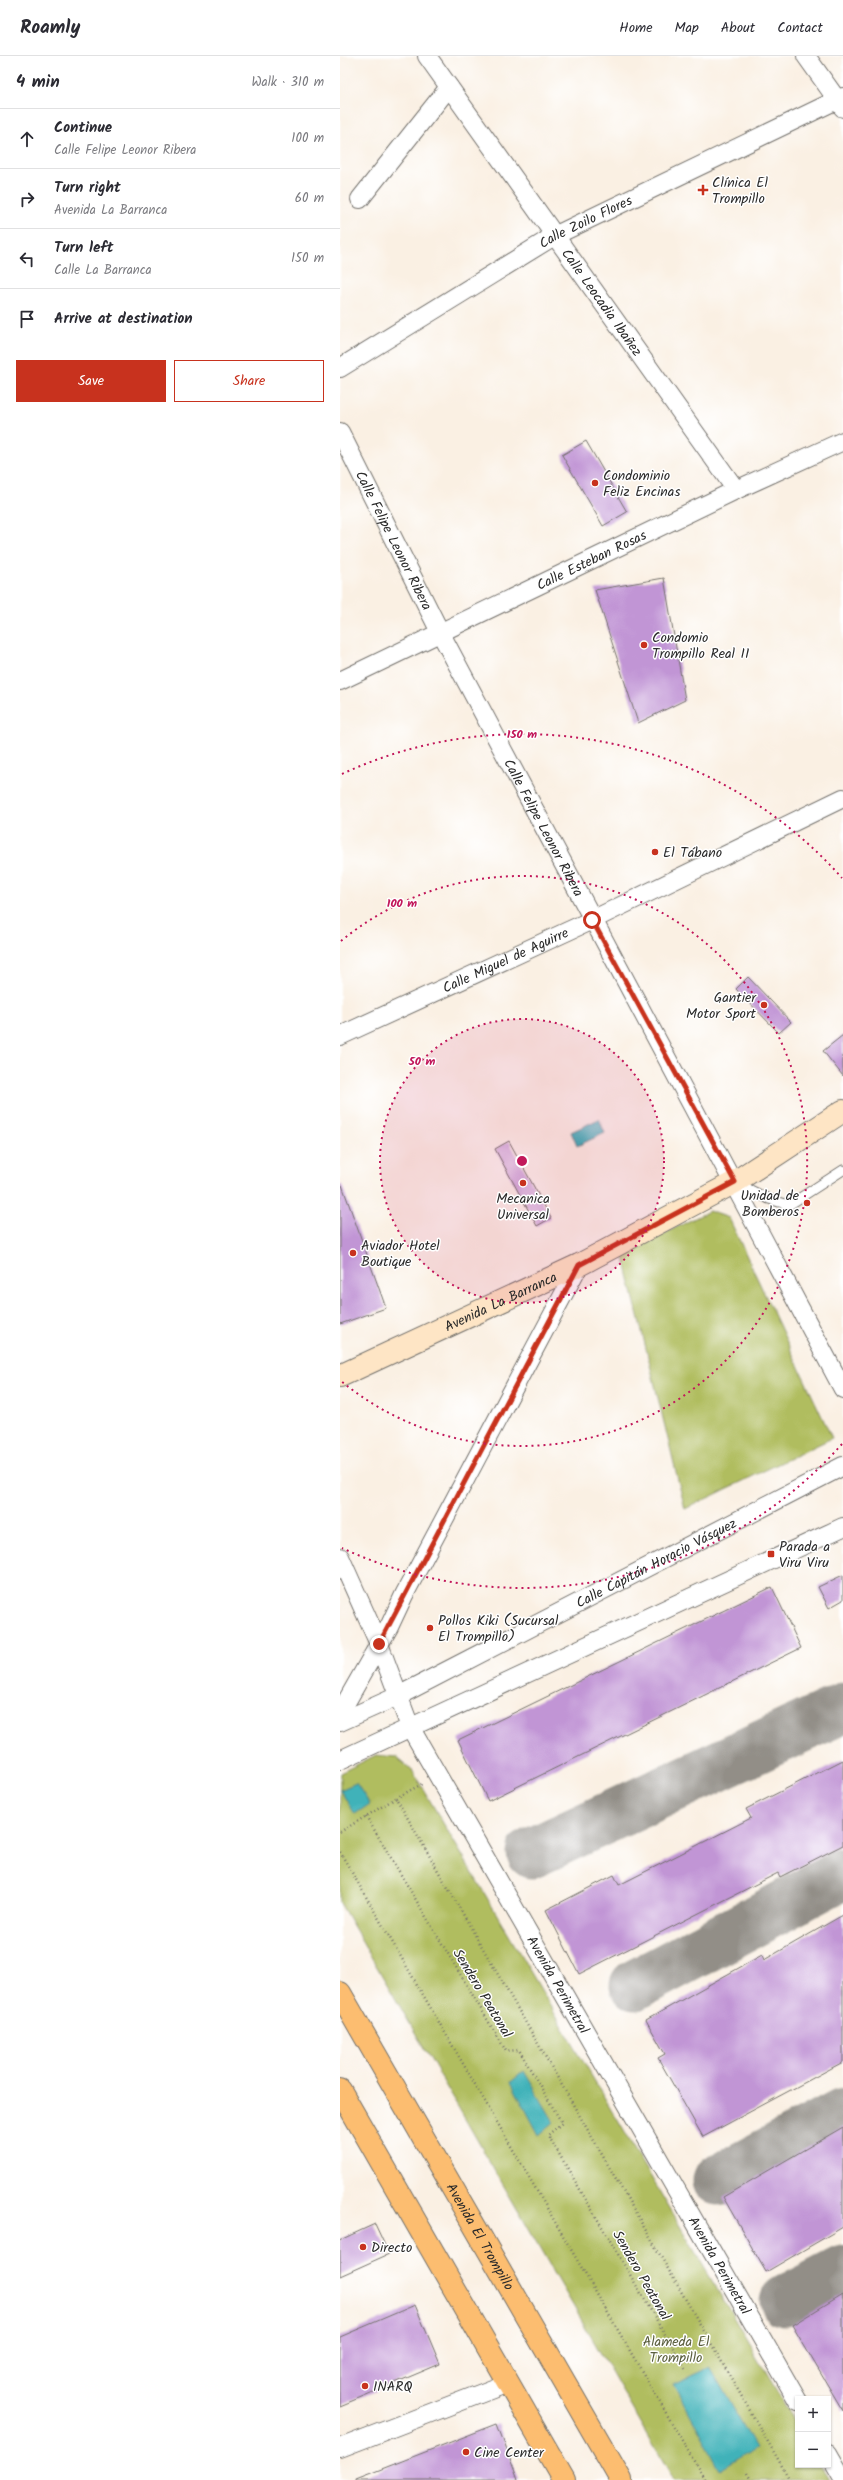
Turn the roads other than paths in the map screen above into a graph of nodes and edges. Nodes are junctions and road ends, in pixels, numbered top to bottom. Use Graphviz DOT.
graph roads {
  1 [pos="427,56"];
  2 [pos="806,56"];
  3 [pos="449,87"];
  4 [pos="841,101"];
  5 [pos="360,199"];
  6 [pos="554,236"];
  7 [pos="340,368"];
  8 [pos="340,432"];
  9 [pos="843,441"];
  10 [pos="736,490"];
  11 [pos="441,634"];
  12 [pos="340,681"];
  13 [pos="843,798"];
  14 [pos="592,920"];
  15 [pos="340,1036"];
  16 [pos="843,1111"];
  17 [pos="843,1170"];
  18 [pos="735,1182"];
  19 [pos="579,1265"];
  20 [pos="340,1376"];
  21 [pos="843,1389"];
  22 [pos="843,1466"];
  23 [pos="843,1527"];
  24 [pos="340,1557"];
  25 [pos="379,1644"];
  26 [pos="400,1695"];
  27 [pos="340,1713"];
  28 [pos="340,1722"];
  29 [pos="410,1727"];
  30 [pos="340,1760"];
  31 [pos="340,1993"];
  32 [pos="340,2090"];
  33 [pos="508,2383"];
  34 [pos="795,2396"];
  35 [pos="340,2448"];
  36 [pos="831,2458"];
  37 [pos="843,2479"];
  38 [pos="564,2480"];
  39 [pos="621,2480"];
  1 -- 3 [label="street, Calle Leocadia Ibañez"];
  2 -- 4 [label="street"];
  3 -- 5 [label="street"];
  3 -- 6 [label="street, Calle Leocadia Ibañez"];
  4 -- 6 [label="street, Calle Zoilo Flores"];
  6 -- 7 [label="street, Calle Zoilo Flores"];
  6 -- 10 [label="street, Calle Leocadia Ibañez"];
  8 -- 11 [label="street, Calle Felipe Leonor Ribera"];
  9 -- 10 [label="street, Calle Esteban Rosas"];
  10 -- 11 [label="street, Calle Esteban Rosas"];
  11 -- 12 [label="street, Calle Esteban Rosas"];
  11 -- 14 [label="street, Calle Felipe Leonor Ribera"];
  13 -- 14 [label="street, Calle Miguel de Aguirre"];
  14 -- 15 [label="street, Calle Miguel de Aguirre"];
  14 -- 18 [label="street, Calle Felipe Leonor Ribera"];
  16 -- 18 [label="street, Avenida La Barranca"];
  17 -- 18 [label="lane"];
  18 -- 19 [label="street, Avenida La Barranca"];
  18 -- 21 [label="street, Calle Felipe Leonor Ribera"];
  19 -- 20 [label="street, Avenida La Barranca"];
  19 -- 25 [label="street"];
  22 -- 26 [label="street, Calle Capitán Horacio Vásquez"];
  23 -- 29 [label="street"];
  24 -- 25 [label="street, Avenida Perimetral"];
  25 -- 26 [label="street, Avenida Perimetral"];
  25 -- 27 [label="street"];
  26 -- 28 [label="street, Calle Capitán Horacio Vásquez"];
  26 -- 29 [label="street, Avenida Perimetral"];
  29 -- 30 [label="street"];
  29 -- 34 [label="street, Avenida Perimetral"];
  31 -- 39 [label="main road, Avenida El Trompillo"];
  32 -- 33 [label="main road"];
  33 -- 35 [label="street"];
  33 -- 38 [label="main road"];
  36 -- 37 [label="street"];
}
